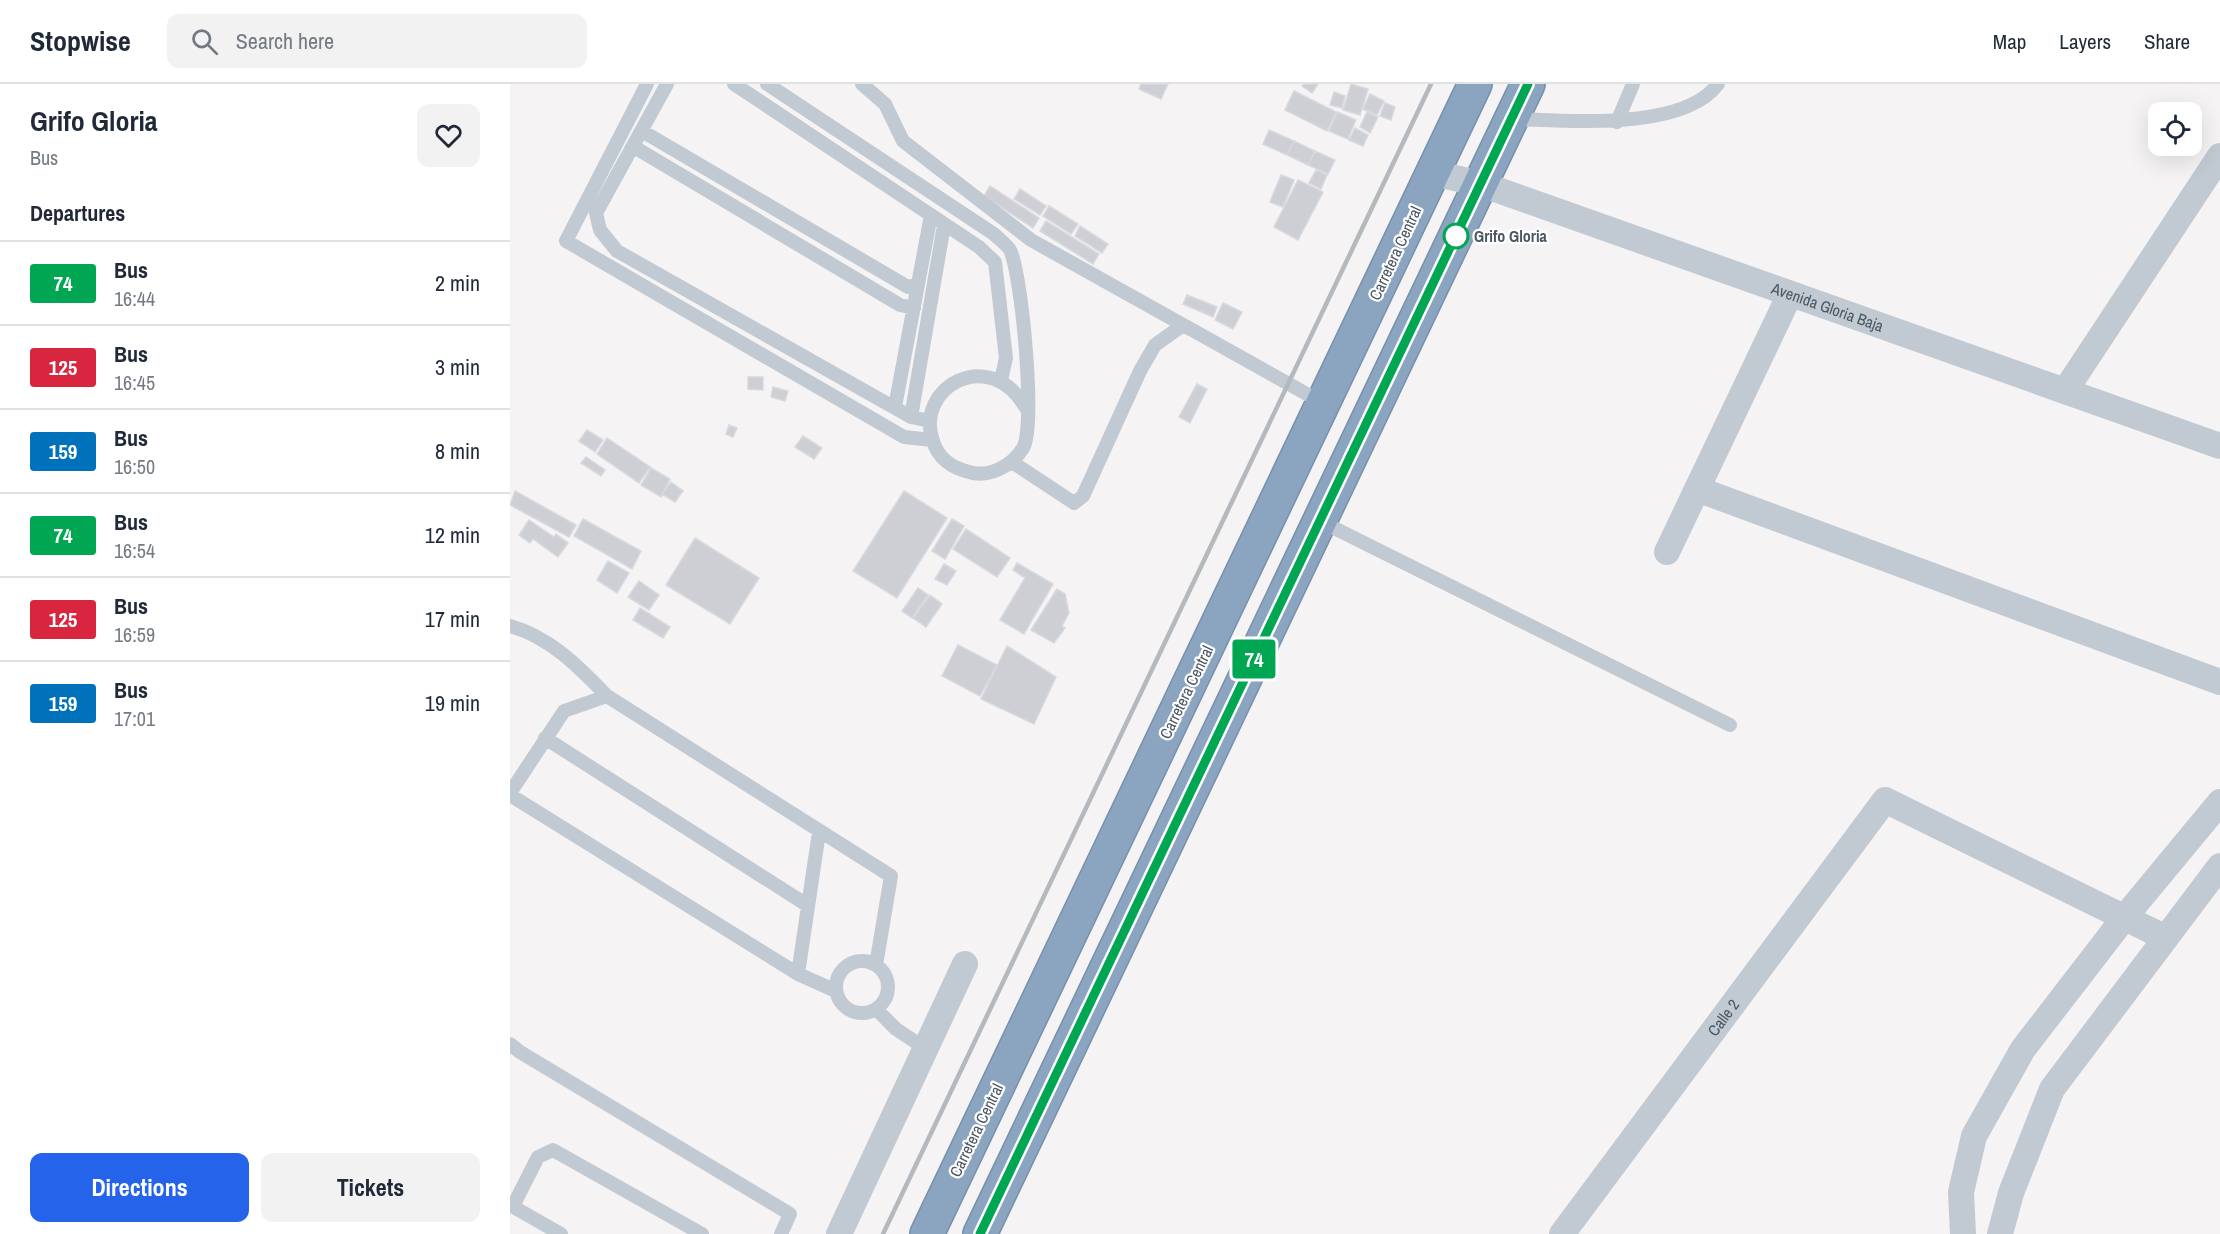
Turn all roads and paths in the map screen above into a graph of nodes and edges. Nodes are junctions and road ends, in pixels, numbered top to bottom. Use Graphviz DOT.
graph roads {
  1 [pos="647,84"];
  2 [pos="667,84"];
  3 [pos="734,84"];
  4 [pos="767,84"];
  5 [pos="862,84"];
  6 [pos="1475,84"];
  7 [pos="1528,84"];
  8 [pos="1633,84"];
  9 [pos="1718,84"];
  10 [pos="1512,119"];
  11 [pos="1617,122"];
  12 [pos="642,131"];
  13 [pos="633,147"];
  14 [pos="2220,156"];
  15 [pos="1433,173"];
  16 [pos="1480,184"];
  17 [pos="931,216"];
  18 [pos="944,225"];
  19 [pos="918,284"];
  20 [pos="1790,294"];
  21 [pos="914,308"];
  22 [pos="1183,325"];
  23 [pos="1001,380"];
  24 [pos="2065,391"];
  25 [pos="1323,403"];
  26 [pos="895,407"];
  27 [pos="1026,408"];
  28 [pos="911,417"];
  29 [pos="930,422"];
  30 [pos="932,440"];
  31 [pos="2220,446"];
  32 [pos="1011,462"];
  33 [pos="1697,489"];
  34 [pos="1320,521"];
  35 [pos="1667,552"];
  36 [pos="510,626"];
  37 [pos="2220,682"];
  38 [pos="607,696"];
  39 [pos="1730,726"];
  40 [pos="545,738"];
  41 [pos="510,794"];
  42 [pos="2220,802"];
  43 [pos="819,832"];
  44 [pos="2220,866"];
  45 [pos="807,905"];
  46 [pos="2124,918"];
  47 [pos="2164,938"];
  48 [pos="965,964"];
  49 [pos="876,965"];
  50 [pos="798,974"];
  51 [pos="836,991"];
  52 [pos="876,1009"];
  53 [pos="510,1044"];
  54 [pos="926,1049"];
  55 [pos="511,1205"];
  56 [pos="561,1234"];
  57 [pos="702,1234"];
  58 [pos="781,1234"];
  59 [pos="839,1234"];
  60 [pos="927,1234"];
  61 [pos="980,1234"];
  62 [pos="1562,1234"];
  63 [pos="1963,1234"];
  64 [pos="2000,1234"];
  1 -- 30 [label="lane"];
  2 -- 12 [label="lane"];
  3 -- 17 [label="lane"];
  4 -- 27 [label="lane"];
  5 -- 22 [label="lane"];
  6 -- 15 [label="highway, Carretera Central"];
  7 -- 10 [label="highway"];
  8 -- 11 [label="lane"];
  9 -- 11 [label="lane"];
  10 -- 11 [label="lane"];
  10 -- 16 [label="highway"];
  12 -- 13 [label="lane"];
  12 -- 19 [label="lane"];
  13 -- 21 [label="lane"];
  13 -- 26 [label="lane"];
  14 -- 24 [label="street"];
  15 -- 16 [label="street, Avenida Gloria Baja"];
  15 -- 25 [label="highway, Carretera Central"];
  16 -- 20 [label="street, Avenida Gloria Baja"];
  16 -- 34 [label="highway"];
  17 -- 18 [label="lane"];
  17 -- 19 [label="lane"];
  18 -- 23 [label="lane"];
  18 -- 28 [label="lane"];
  19 -- 21 [label="lane"];
  20 -- 24 [label="street, Avenida Gloria Baja"];
  20 -- 33 [label="street"];
  21 -- 26 [label="lane"];
  22 -- 25 [label="lane"];
  22 -- 32 [label="lane"];
  23 -- 27 [label="lane"];
  23 -- 29 [label="lane"];
  24 -- 31 [label="street, Avenida Gloria Baja"];
  25 -- 60 [label="highway, Carretera Central"];
  26 -- 28 [label="lane"];
  27 -- 32 [label="lane"];
  28 -- 29 [label="lane"];
  29 -- 30 [label="lane"];
  30 -- 32 [label="lane"];
  33 -- 35 [label="street"];
  33 -- 37 [label="street"];
  34 -- 39 [label="lane"];
  34 -- 61 [label="highway"];
  36 -- 38 [label="lane"];
  38 -- 40 [label="lane"];
  38 -- 43 [label="lane"];
  40 -- 41 [label="lane"];
  40 -- 45 [label="lane"];
  41 -- 50 [label="lane"];
  42 -- 46 [label="street"];
  43 -- 45 [label="lane"];
  43 -- 49 [label="lane"];
  44 -- 47 [label="street"];
  45 -- 50 [label="lane"];
  46 -- 47 [label="street"];
  46 -- 62 [label="street, Calle 2"];
  46 -- 63 [label="street"];
  47 -- 64 [label="street"];
  48 -- 54 [label="street"];
  49 -- 51 [label="lane"];
  49 -- 52 [label="lane"];
  50 -- 51 [label="lane"];
  51 -- 52 [label="lane"];
  52 -- 54 [label="lane"];
  53 -- 58 [label="lane"];
  54 -- 59 [label="street"];
  55 -- 56 [label="lane"];
  55 -- 57 [label="lane"];
}
